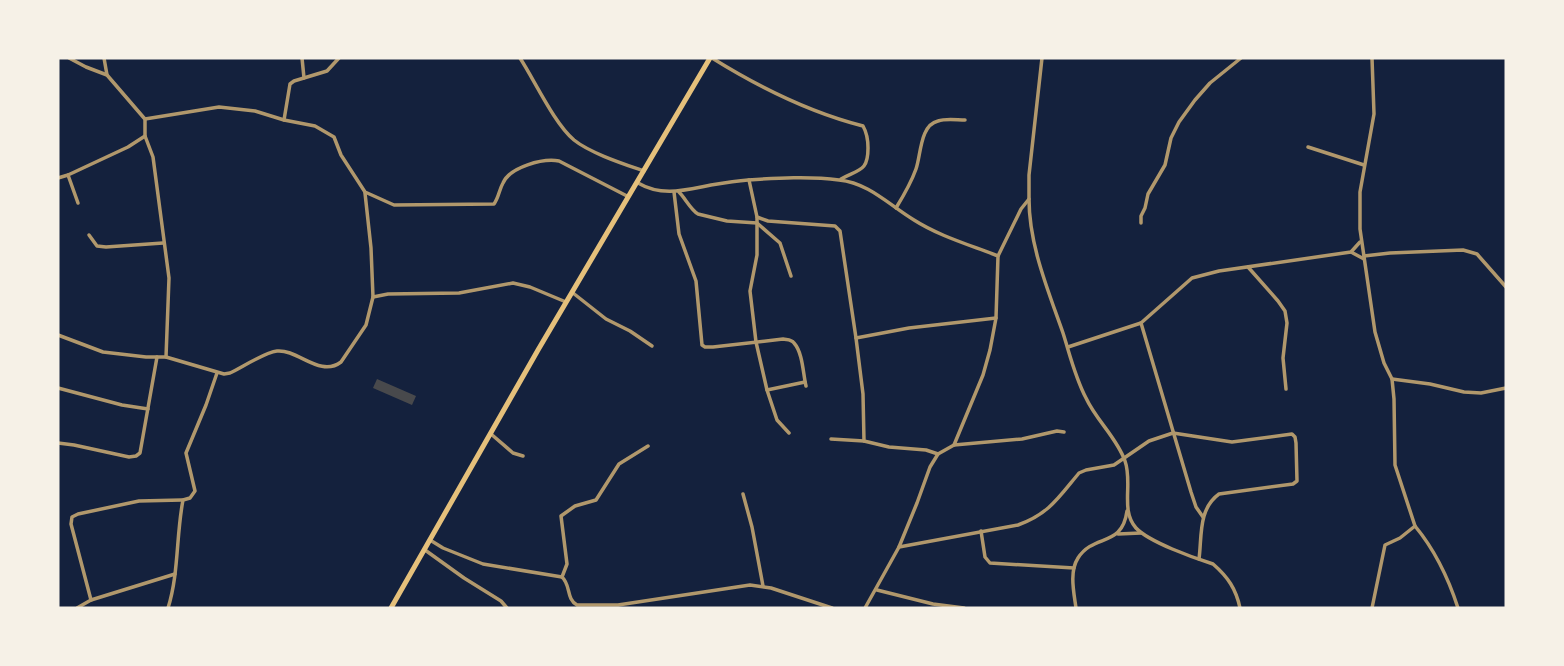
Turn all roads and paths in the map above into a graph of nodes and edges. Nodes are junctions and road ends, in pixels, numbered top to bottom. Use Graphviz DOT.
graph roads {
  1 [pos="69,58"];
  2 [pos="104,58"];
  3 [pos="302,58"];
  4 [pos="339,58"];
  5 [pos="520,58"];
  6 [pos="711,58"];
  7 [pos="1042,58"];
  8 [pos="1241,58"];
  9 [pos="1372,58"];
  10 [pos="107,75"];
  11 [pos="304,78"];
  12 [pos="145,119"];
  13 [pos="284,120"];
  14 [pos="965,120"];
  15 [pos="145,136"];
  16 [pos="1308,147"];
  17 [pos="1364,165"];
  18 [pos="644,171"];
  19 [pos="68,175"];
  20 [pos="58,178"];
  21 [pos="749,180"];
  22 [pos="839,180"];
  23 [pos="638,183"];
  24 [pos="365,192"];
  25 [pos="676,192"];
  26 [pos="629,197"];
  27 [pos="1030,199"];
  28 [pos="78,203"];
  29 [pos="896,208"];
  30 [pos="757,217"];
  31 [pos="757,223"];
  32 [pos="1141,223"];
  33 [pos="89,235"];
  34 [pos="1362,240"];
  35 [pos="163,243"];
  36 [pos="1351,252"];
  37 [pos="998,256"];
  38 [pos="1364,257"];
  39 [pos="1248,267"];
  40 [pos="791,276"];
  41 [pos="1506,287"];
  42 [pos="573,293"];
  43 [pos="373,297"];
  44 [pos="567,303"];
  45 [pos="996,318"];
  46 [pos="1141,323"];
  47 [pos="58,335"];
  48 [pos="856,338"];
  49 [pos="756,342"];
  50 [pos="652,346"];
  51 [pos="1068,347"];
  52 [pos="158,357"];
  53 [pos="166,357"];
  54 [pos="217,373"];
  55 [pos="1392,379"];
  56 [pos="58,388"];
  57 [pos="1506,388"];
  58 [pos="1286,389"];
  59 [pos="767,390"];
  60 [pos="148,409"];
  61 [pos="1064,432"];
  62 [pos="789,433"];
  63 [pos="1173,433"];
  64 [pos="491,434"];
  65 [pos="831,439"];
  66 [pos="864,441"];
  67 [pos="58,443"];
  68 [pos="954,445"];
  69 [pos="648,446"];
  70 [pos="938,454"];
  71 [pos="523,456"];
  72 [pos="1124,457"];
  73 [pos="743,495"];
  74 [pos="183,500"];
  75 [pos="1127,510"];
  76 [pos="1203,517"];
  77 [pos="1415,526"];
  78 [pos="981,531"];
  79 [pos="1118,534"];
  80 [pos="1142,534"];
  81 [pos="430,540"];
  82 [pos="899,547"];
  83 [pos="425,550"];
  84 [pos="1199,559"];
  85 [pos="1074,568"];
  86 [pos="176,574"];
  87 [pos="562,577"];
  88 [pos="763,586"];
  89 [pos="877,590"];
  90 [pos="91,600"];
  91 [pos="77,608"];
  92 [pos="168,608"];
  93 [pos="391,608"];
  94 [pos="507,608"];
  95 [pos="832,608"];
  96 [pos="866,608"];
  97 [pos="964,608"];
  98 [pos="1076,608"];
  99 [pos="1240,608"];
  100 [pos="1372,608"];
  101 [pos="1458,608"];
  1 -- 10 [label="street"];
  2 -- 10 [label="street"];
  3 -- 11 [label="street"];
  4 -- 11 [label="street"];
  5 -- 18 [label="street"];
  6 -- 18 [label="main road"];
  6 -- 22 [label="street"];
  7 -- 27 [label="street"];
  8 -- 32 [label="street"];
  9 -- 17 [label="street"];
  10 -- 12 [label="street"];
  11 -- 13 [label="street"];
  12 -- 13 [label="street"];
  12 -- 15 [label="street"];
  13 -- 24 [label="street"];
  14 -- 29 [label="street"];
  15 -- 19 [label="street"];
  15 -- 35 [label="street"];
  16 -- 17 [label="street"];
  17 -- 34 [label="street"];
  18 -- 23 [label="main road"];
  19 -- 20 [label="street"];
  19 -- 28 [label="street"];
  21 -- 22 [label="street"];
  21 -- 25 [label="street"];
  21 -- 30 [label="street"];
  22 -- 29 [label="street"];
  23 -- 25 [label="street"];
  23 -- 26 [label="main road"];
  24 -- 26 [label="street"];
  24 -- 43 [label="street"];
  25 -- 31 [label="street"];
  25 -- 49 [label="street"];
  26 -- 42 [label="main road"];
  27 -- 37 [label="street"];
  27 -- 51 [label="street"];
  29 -- 37 [label="street"];
  30 -- 31 [label="street"];
  30 -- 48 [label="street"];
  31 -- 40 [label="street"];
  31 -- 49 [label="street"];
  33 -- 35 [label="street"];
  34 -- 36 [label="street"];
  34 -- 38 [label="street"];
  35 -- 53 [label="street"];
  36 -- 38 [label="street"];
  36 -- 39 [label="street"];
  37 -- 45 [label="street"];
  38 -- 41 [label="street"];
  38 -- 55 [label="street"];
  39 -- 46 [label="street"];
  39 -- 58 [label="street"];
  42 -- 44 [label="main road"];
  42 -- 50 [label="street"];
  43 -- 44 [label="street"];
  43 -- 54 [label="street"];
  44 -- 64 [label="main road"];
  45 -- 48 [label="street"];
  45 -- 68 [label="street"];
  46 -- 51 [label="street"];
  46 -- 63 [label="street"];
  47 -- 52 [label="street"];
  48 -- 66 [label="street"];
  49 -- 59 [label="street"];
  49 -- 59 [label="street"];
  51 -- 72 [label="street"];
  52 -- 53 [label="street"];
  52 -- 60 [label="street"];
  53 -- 54 [label="street"];
  54 -- 74 [label="street"];
  55 -- 57 [label="street"];
  55 -- 77 [label="street"];
  56 -- 60 [label="street"];
  59 -- 62 [label="street"];
  60 -- 67 [label="street"];
  61 -- 68 [label="street"];
  63 -- 72 [label="street"];
  63 -- 76 [label="street"];
  63 -- 76 [label="street"];
  64 -- 71 [label="street"];
  64 -- 81 [label="main road"];
  65 -- 66 [label="street"];
  66 -- 70 [label="street"];
  68 -- 70 [label="street"];
  69 -- 87 [label="street"];
  70 -- 82 [label="street"];
  72 -- 75 [label="street"];
  72 -- 78 [label="street"];
  73 -- 88 [label="street"];
  74 -- 86 [label="street"];
  74 -- 90 [label="street"];
  75 -- 79 [label="street"];
  75 -- 80 [label="street"];
  76 -- 84 [label="street"];
  77 -- 100 [label="street"];
  77 -- 101 [label="street"];
  78 -- 82 [label="street"];
  78 -- 85 [label="street"];
  79 -- 80 [label="street"];
  79 -- 85 [label="street"];
  80 -- 84 [label="street"];
  81 -- 83 [label="main road"];
  81 -- 87 [label="street"];
  82 -- 89 [label="street"];
  83 -- 93 [label="main road"];
  83 -- 94 [label="street"];
  84 -- 99 [label="street"];
  85 -- 98 [label="street"];
  86 -- 90 [label="street"];
  86 -- 92 [label="street"];
  87 -- 88 [label="street"];
  88 -- 95 [label="street"];
  89 -- 96 [label="street"];
  89 -- 97 [label="street"];
  90 -- 91 [label="street"];
}
